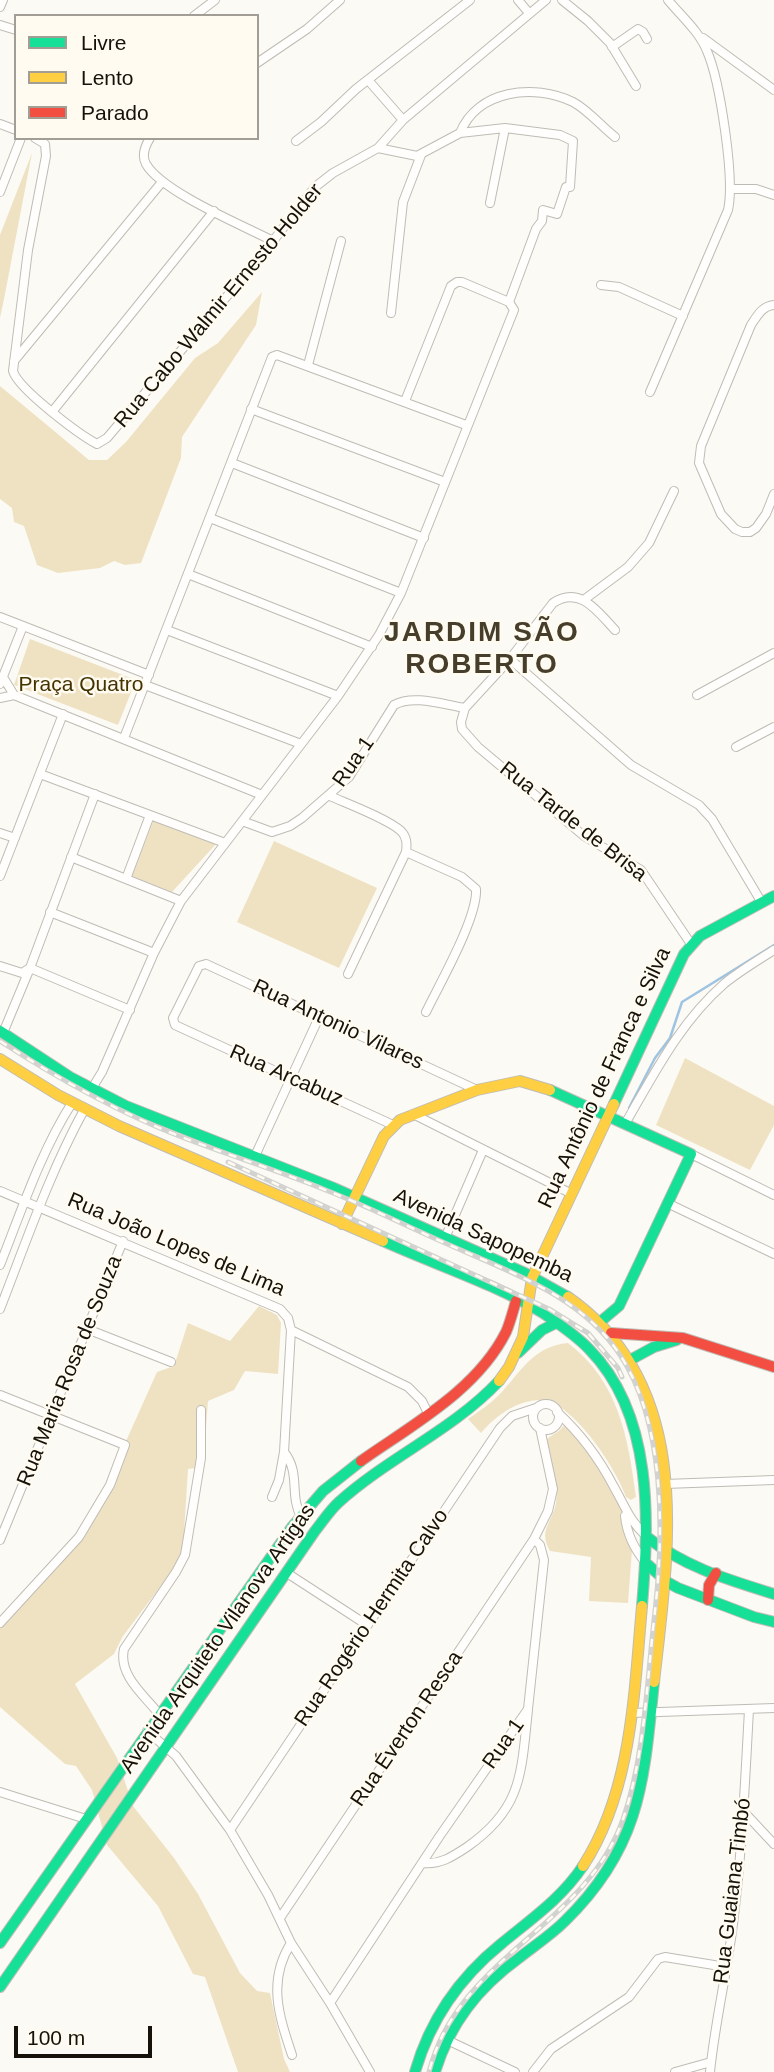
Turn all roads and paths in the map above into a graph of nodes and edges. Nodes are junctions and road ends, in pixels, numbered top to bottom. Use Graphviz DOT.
graph roads {
  1 [pos="3,0"];
  2 [pos="215,0"];
  3 [pos="340,0"];
  4 [pos="470,0"];
  5 [pos="518,0"];
  6 [pos="546,0"];
  7 [pos="562,0"];
  8 [pos="668,0"];
  9 [pos="0,7"];
  10 [pos="528,13"];
  11 [pos="197,14"];
  12 [pos="699,35"];
  13 [pos="647,39"];
  14 [pos="612,47"];
  15 [pos="259,62"];
  16 [pos="368,80"];
  17 [pos="636,86"];
  18 [pos="774,90"];
  19 [pos="403,120"];
  20 [pos="505,128"];
  21 [pos="460,133"];
  22 [pos="615,137"];
  23 [pos="20,140"];
  24 [pos="38,140"];
  25 [pos="149,140"];
  26 [pos="296,141"];
  27 [pos="378,148"];
  28 [pos="421,155"];
  29 [pos="162,182"];
  30 [pos="731,189"];
  31 [pos="0,191"];
  32 [pos="774,195"];
  33 [pos="490,203"];
  34 [pos="215,211"];
  35 [pos="273,241"];
  36 [pos="341,241"];
  37 [pos="601,285"];
  38 [pos="509,302"];
  39 [pos="774,305"];
  40 [pos="391,313"];
  41 [pos="683,316"];
  42 [pos="13,362"];
  43 [pos="308,365"];
  44 [pos="650,392"];
  45 [pos="405,401"];
  46 [pos="251,409"];
  47 [pos="52,412"];
  48 [pos="466,425"];
  49 [pos="232,463"];
  50 [pos="445,482"];
  51 [pos="674,491"];
  52 [pos="774,495"];
  53 [pos="210,518"];
  54 [pos="424,538"];
  55 [pos="188,574"];
  56 [pos="401,593"];
  57 [pos="584,599"];
  58 [pos="0,617"];
  59 [pos="23,626"];
  60 [pos="166,630"];
  61 [pos="615,631"];
  62 [pos="372,647"];
  63 [pos="774,653"];
  64 [pos="510,659"];
  65 [pos="149,675"];
  66 [pos="1,681"];
  67 [pos="145,685"];
  68 [pos="14,695"];
  69 [pos="698,695"];
  70 [pos="338,696"];
  71 [pos="0,698"];
  72 [pos="466,708"];
  73 [pos="63,714"];
  74 [pos="771,729"];
  75 [pos="124,738"];
  76 [pos="774,741"];
  77 [pos="301,744"];
  78 [pos="736,747"];
  79 [pos="40,774"];
  80 [pos="95,794"];
  81 [pos="262,795"];
  82 [pos="330,796"];
  83 [pos="150,815"];
  84 [pos="242,821"];
  85 [pos="0,833"];
  86 [pos="15,838"];
  87 [pos="225,843"];
  88 [pos="406,852"];
  89 [pos="71,857"];
  90 [pos="0,876"];
  91 [pos="127,879"];
  92 [pos="774,896"];
  93 [pos="181,901"];
  94 [pos="762,902"];
  95 [pos="50,912"];
  96 [pos="691,944"];
  97 [pos="774,950"];
  98 [pos="154,953"];
  99 [pos="0,966"];
  100 [pos="30,968"];
  101 [pos="348,974"];
  102 [pos="130,1010"];
  103 [pos="426,1012"];
  104 [pos="320,1015"];
  105 [pos="178,1028"];
  106 [pos="1,1032"];
  107 [pos="0,1059"];
  108 [pos="290,1079"];
  109 [pos="91,1090"];
  110 [pos="477,1090"];
  111 [pos="72,1103"];
  112 [pos="85,1110"];
  113 [pos="413,1114"];
  114 [pos="607,1116"];
  115 [pos="393,1125"];
  116 [pos="625,1125"];
  117 [pos="483,1150"];
  118 [pos="691,1154"];
  119 [pos="255,1156"];
  120 [pos="0,1191"];
  121 [pos="572,1194"];
  122 [pos="774,1195"];
  123 [pos="355,1197"];
  124 [pos="24,1202"];
  125 [pos="667,1203"];
  126 [pos="40,1208"];
  127 [pos="342,1224"];
  128 [pos="445,1238"];
  129 [pos="122,1241"];
  130 [pos="774,1254"];
  131 [pos="0,1265"];
  132 [pos="533,1278"];
  133 [pos="516,1301"];
  134 [pos="530,1307"];
  135 [pos="0,1308"];
  136 [pos="600,1321"];
  137 [pos="558,1322"];
  138 [pos="87,1329"];
  139 [pos="291,1330"];
  140 [pos="611,1333"];
  141 [pos="683,1338"];
  142 [pos="594,1352"];
  143 [pos="518,1353"];
  144 [pos="630,1360"];
  145 [pos="171,1362"];
  146 [pos="774,1367"];
  147 [pos="0,1395"];
  148 [pos="442,1403"];
  149 [pos="536,1408"];
  150 [pos="201,1410"];
  151 [pos="557,1412"];
  152 [pos="428,1413"];
  153 [pos="521,1413"];
  154 [pos="51,1417"];
  155 [pos="533,1419"];
  156 [pos="453,1421"];
  157 [pos="548,1427"];
  158 [pos="576,1430"];
  159 [pos="284,1452"];
  160 [pos="774,1480"];
  161 [pos="665,1484"];
  162 [pos="272,1497"];
  163 [pos="624,1509"];
  164 [pos="301,1517"];
  165 [pos="647,1537"];
  166 [pos="534,1539"];
  167 [pos="0,1540"];
  168 [pos="669,1554"];
  169 [pos="646,1563"];
  170 [pos="712,1572"];
  171 [pos="287,1573"];
  172 [pos="667,1582"];
  173 [pos="774,1594"];
  174 [pos="703,1598"];
  175 [pos="774,1622"];
  176 [pos="0,1623"];
  177 [pos="367,1625"];
  178 [pos="528,1709"];
  179 [pos="773,1709"];
  180 [pos="749,1710"];
  181 [pos="631,1713"];
  182 [pos="651,1713"];
  183 [pos="159,1714"];
  184 [pos="147,1731"];
  185 [pos="165,1745"];
  186 [pos="0,1792"];
  187 [pos="744,1812"];
  188 [pos="86,1819"];
  189 [pos="230,1830"];
  190 [pos="774,1844"];
  191 [pos="422,1863"];
  192 [pos="280,1918"];
  193 [pos="0,1942"];
  194 [pos="291,1943"];
  195 [pos="726,1967"];
  196 [pos="0,1987"];
  197 [pos="330,2003"];
  198 [pos="445,2039"];
  199 [pos="292,2055"];
  200 [pos="711,2062"];
  201 [pos="370,2072"];
  202 [pos="415,2072"];
  203 [pos="435,2072"];
  204 [pos="515,2072"];
  205 [pos="533,2072"];
  206 [pos="675,2072"];
  207 [pos="710,2072"];
  1 -- 9 [label="street"];
  2 -- 11 [label="street"];
  3 -- 15 [label="street"];
  4 -- 16 [label="street"];
  5 -- 10 [label="street"];
  6 -- 10 [label="street, Rua Cabo Walmir Ernesto Holder"];
  7 -- 14 [label="street"];
  8 -- 12 [label="street"];
  10 -- 19 [label="street, Rua Cabo Walmir Ernesto Holder"];
  12 -- 18 [label="street"];
  12 -- 30 [label="street"];
  13 -- 14 [label="street"];
  14 -- 17 [label="street"];
  16 -- 19 [label="street"];
  16 -- 26 [label="street"];
  19 -- 27 [label="street, Rua Cabo Walmir Ernesto Holder"];
  20 -- 21 [label="street"];
  20 -- 33 [label="street"];
  20 -- 38 [label="street"];
  21 -- 22 [label="street"];
  21 -- 28 [label="street"];
  23 -- 31 [label="street"];
  24 -- 42 [label="street"];
  25 -- 29 [label="street"];
  27 -- 28 [label="street"];
  27 -- 35 [label="street, Rua Cabo Walmir Ernesto Holder"];
  28 -- 40 [label="street"];
  29 -- 34 [label="street"];
  29 -- 42 [label="street"];
  30 -- 32 [label="street"];
  30 -- 41 [label="street"];
  34 -- 35 [label="street"];
  34 -- 47 [label="street"];
  35 -- 47 [label="street, Rua Cabo Walmir Ernesto Holder"];
  36 -- 43 [label="street"];
  37 -- 41 [label="street"];
  38 -- 45 [label="street"];
  38 -- 48 [label="street"];
  39 -- 52 [label="street"];
  41 -- 44 [label="street"];
  42 -- 47 [label="street"];
  43 -- 45 [label="street"];
  43 -- 46 [label="street"];
  45 -- 48 [label="street"];
  46 -- 49 [label="street"];
  46 -- 50 [label="street"];
  48 -- 50 [label="street"];
  49 -- 53 [label="street"];
  49 -- 54 [label="street"];
  50 -- 54 [label="street"];
  51 -- 57 [label="street"];
  53 -- 55 [label="street"];
  53 -- 56 [label="street"];
  54 -- 56 [label="street"];
  55 -- 60 [label="street"];
  55 -- 62 [label="street"];
  56 -- 62 [label="street"];
  57 -- 61 [label="street"];
  57 -- 64 [label="street"];
  58 -- 59 [label="street"];
  59 -- 65 [label="street"];
  59 -- 66 [label="street"];
  60 -- 65 [label="street"];
  60 -- 70 [label="street"];
  62 -- 70 [label="street"];
  63 -- 69 [label="street"];
  64 -- 72 [label="street"];
  64 -- 94 [label="street"];
  65 -- 67 [label="street"];
  66 -- 68 [label="street"];
  67 -- 75 [label="street"];
  67 -- 77 [label="street"];
  68 -- 71 [label="street"];
  68 -- 73 [label="street"];
  70 -- 77 [label="street"];
  72 -- 82 [label="street, Rua 1"];
  72 -- 96 [label="street, Rua Tarde de Brisa"];
  73 -- 75 [label="street"];
  73 -- 79 [label="street"];
  74 -- 76 [label="street"];
  74 -- 78 [label="street"];
  75 -- 81 [label="street"];
  77 -- 81 [label="street"];
  79 -- 80 [label="street"];
  79 -- 86 [label="street"];
  80 -- 83 [label="street"];
  80 -- 89 [label="street"];
  81 -- 84 [label="street"];
  82 -- 84 [label="street, Rua 1"];
  82 -- 88 [label="street"];
  83 -- 87 [label="street"];
  83 -- 91 [label="street"];
  84 -- 87 [label="street"];
  85 -- 86 [label="street"];
  86 -- 90 [label="street"];
  87 -- 93 [label="street"];
  88 -- 101 [label="street"];
  88 -- 103 [label="street"];
  89 -- 91 [label="street"];
  89 -- 95 [label="street"];
  91 -- 93 [label="street"];
  92 -- 94 [label="main road, Rua Antônio de Franca e Silva"];
  93 -- 98 [label="street"];
  94 -- 96 [label="main road, Rua Antônio de Franca e Silva"];
  95 -- 98 [label="street"];
  95 -- 100 [label="street"];
  96 -- 114 [label="main road, Rua Antônio de Franca e Silva"];
  97 -- 116 [label="street"];
  98 -- 102 [label="street"];
  99 -- 100 [label="street"];
  100 -- 102 [label="street"];
  100 -- 106 [label="street"];
  102 -- 109 [label="street"];
  104 -- 105 [label="street, Rua Antonio Vilares"];
  104 -- 108 [label="street"];
  104 -- 110 [label="street, Rua Antonio Vilares"];
  105 -- 108 [label="street, Rua Arcabuz"];
  106 -- 109 [label="main road, Avenida Sapopemba"];
  107 -- 111 [label="main road"];
  108 -- 115 [label="street, Rua Arcabuz"];
  108 -- 119 [label="street"];
  109 -- 111 [label="main road"];
  109 -- 112 [label="main road"];
  109 -- 119 [label="main road, Avenida Sapopemba"];
  110 -- 113 [label="main road"];
  110 -- 114 [label="main road"];
  111 -- 112 [label="main road"];
  111 -- 124 [label="street"];
  112 -- 126 [label="street"];
  112 -- 127 [label="main road"];
  113 -- 115 [label="main road"];
  113 -- 117 [label="street"];
  114 -- 116 [label="main road"];
  114 -- 121 [label="main road, Rua Antônio de Franca e Silva"];
  115 -- 123 [label="main road"];
  116 -- 118 [label="main road"];
  117 -- 121 [label="street"];
  117 -- 128 [label="street"];
  118 -- 122 [label="street"];
  118 -- 125 [label="main road"];
  119 -- 123 [label="main road, Avenida Sapopemba"];
  120 -- 124 [label="street, Rua João Lopes de Lima"];
  121 -- 132 [label="main road, Rua Antônio de Franca e Silva"];
  123 -- 127 [label="main road"];
  123 -- 128 [label="main road, Avenida Sapopemba"];
  124 -- 126 [label="street, Rua João Lopes de Lima"];
  124 -- 131 [label="street"];
  125 -- 130 [label="street"];
  125 -- 136 [label="main road"];
  126 -- 129 [label="street, Rua João Lopes de Lima"];
  126 -- 135 [label="street"];
  127 -- 133 [label="main road"];
  128 -- 132 [label="main road, Avenida Sapopemba"];
  129 -- 138 [label="street, Rua Maria Rosa de Souza"];
  129 -- 139 [label="street, Rua João Lopes de Lima"];
  132 -- 134 [label="main road, Avenida Arquiteto Vilanova Artigas"];
  132 -- 136 [label="main road, Avenida Sapopemba"];
  133 -- 134 [label="main road"];
  133 -- 148 [label="main road, Avenida Arquiteto Vilanova Artigas"];
  134 -- 137 [label="main road"];
  134 -- 143 [label="main road, Avenida Arquiteto Vilanova Artigas"];
  136 -- 140 [label="main road, Avenida Sapopemba"];
  137 -- 142 [label="main road"];
  137 -- 143 [label="main road"];
  138 -- 145 [label="street"];
  138 -- 154 [label="street, Rua Maria Rosa de Souza"];
  139 -- 152 [label="street, Rua João Lopes de Lima"];
  139 -- 159 [label="street"];
  140 -- 141 [label="main road"];
  140 -- 144 [label="main road, Avenida Sapopemba"];
  141 -- 144 [label="main road"];
  141 -- 146 [label="main road"];
  142 -- 144 [label="main road"];
  142 -- 165 [label="main road"];
  143 -- 156 [label="main road, Avenida Arquiteto Vilanova Artigas"];
  144 -- 161 [label="main road, Avenida Sapopemba"];
  147 -- 154 [label="street"];
  148 -- 152 [label="main road, Avenida Arquiteto Vilanova Artigas"];
  148 -- 156 [label="main road"];
  149 -- 151 [label="street"];
  149 -- 153 [label="street, Rua Rogério Hermita Calvo"];
  149 -- 155 [label="street"];
  150 -- 183 [label="street"];
  151 -- 157 [label="street"];
  151 -- 158 [label="street"];
  152 -- 164 [label="main road, Avenida Arquiteto Vilanova Artigas"];
  153 -- 155 [label="street"];
  153 -- 177 [label="street, Rua Rogério Hermita Calvo"];
  154 -- 167 [label="street, Rua Maria Rosa de Souza"];
  154 -- 176 [label="street"];
  155 -- 157 [label="street"];
  156 -- 171 [label="main road, Avenida Arquiteto Vilanova Artigas"];
  157 -- 158 [label="street"];
  157 -- 166 [label="street"];
  158 -- 163 [label="street"];
  159 -- 162 [label="street"];
  159 -- 164 [label="street"];
  160 -- 161 [label="street"];
  161 -- 168 [label="main road, Avenida Sapopemba"];
  163 -- 165 [label="street"];
  163 -- 169 [label="street"];
  164 -- 183 [label="main road, Avenida Arquiteto Vilanova Artigas"];
  165 -- 168 [label="main road"];
  165 -- 169 [label="main road"];
  166 -- 178 [label="street, Rua 1"];
  166 -- 192 [label="street, Rua Éverton Resca"];
  168 -- 170 [label="main road"];
  168 -- 172 [label="main road, Avenida Sapopemba"];
  169 -- 172 [label="main road"];
  169 -- 181 [label="main road"];
  170 -- 173 [label="main road"];
  170 -- 174 [label="main road"];
  171 -- 177 [label="street"];
  171 -- 185 [label="main road, Avenida Arquiteto Vilanova Artigas"];
  172 -- 174 [label="main road"];
  172 -- 182 [label="main road, Avenida Sapopemba"];
  174 -- 175 [label="main road"];
  177 -- 189 [label="street, Rua Rogério Hermita Calvo"];
  178 -- 191 [label="street, Rua 1"];
  178 -- 191 [label="street"];
  179 -- 180 [label="street"];
  180 -- 182 [label="street"];
  180 -- 187 [label="street, Rua Guaiana Timbó"];
  181 -- 182 [label="street"];
  181 -- 202 [label="main road"];
  182 -- 198 [label="main road, Avenida Sapopemba"];
  183 -- 184 [label="main road, Avenida Arquiteto Vilanova Artigas"];
  184 -- 185 [label="street"];
  184 -- 188 [label="main road, Avenida Arquiteto Vilanova Artigas"];
  185 -- 189 [label="street"];
  185 -- 196 [label="main road, Avenida Arquiteto Vilanova Artigas"];
  186 -- 188 [label="street"];
  187 -- 190 [label="street"];
  187 -- 195 [label="street, Rua Guaiana Timbó"];
  188 -- 193 [label="main road, Avenida Arquiteto Vilanova Artigas"];
  189 -- 192 [label="street"];
  191 -- 197 [label="street, Rua 1"];
  192 -- 194 [label="street"];
  194 -- 197 [label="street"];
  194 -- 199 [label="street"];
  195 -- 200 [label="street, Rua Guaiana Timbó"];
  195 -- 205 [label="street"];
  197 -- 201 [label="street"];
  198 -- 203 [label="main road, Avenida Sapopemba"];
  198 -- 204 [label="street"];
  200 -- 206 [label="street"];
  200 -- 207 [label="street, Rua Guaiana Timbó"];
}
